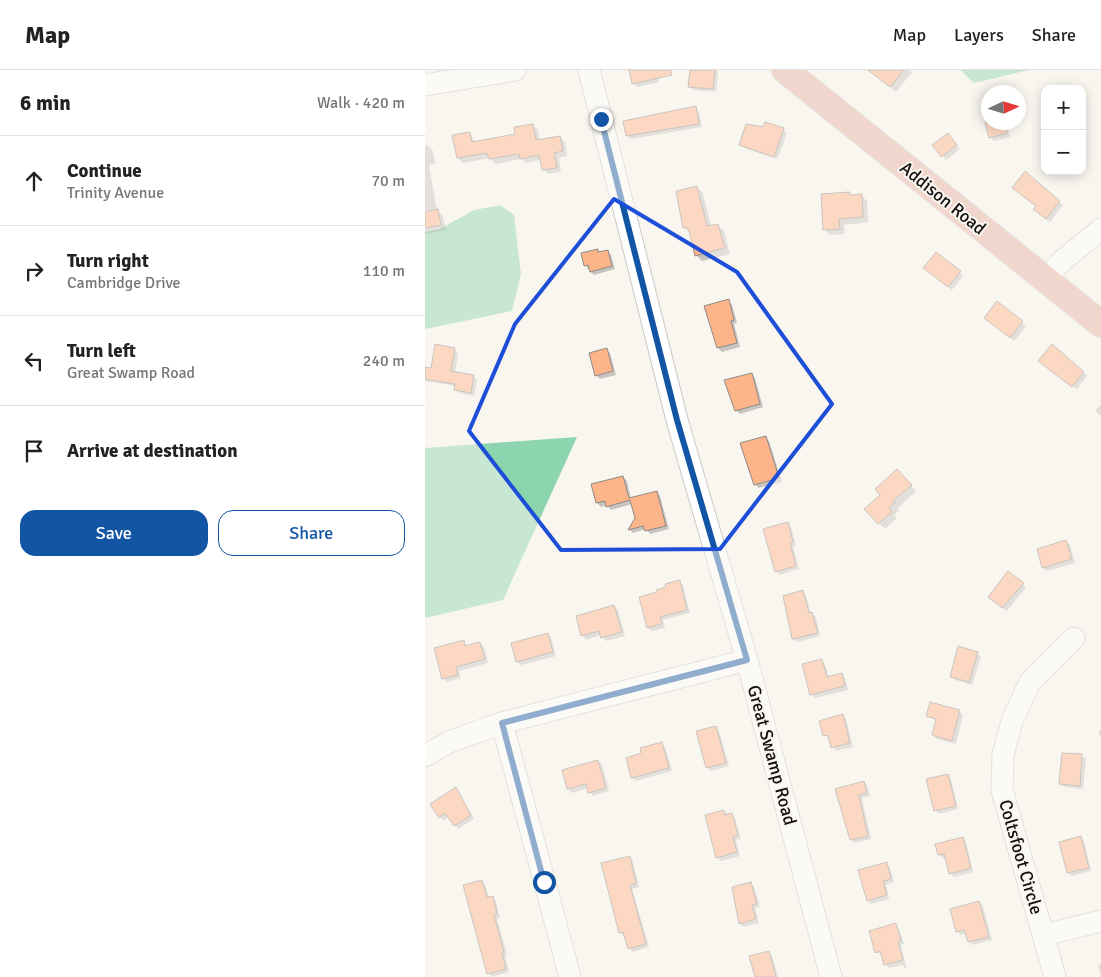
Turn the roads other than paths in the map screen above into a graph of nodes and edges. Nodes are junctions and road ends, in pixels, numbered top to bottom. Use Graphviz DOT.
graph roads {
  1 [pos="515,70"];
  2 [pos="589,70"];
  3 [pos="785,70"];
  4 [pos="425,85"];
  5 [pos="1101,229"];
  6 [pos="1045,279"];
  7 [pos="1101,324"];
  8 [pos="1074,638"];
  9 [pos="747,660"];
  10 [pos="502,723"];
  11 [pos="425,756"];
  12 [pos="1101,921"];
  13 [pos="1044,935"];
  14 [pos="570,977"];
  15 [pos="831,977"];
  16 [pos="1055,977"];
  1 -- 4 [label="street"];
  2 -- 9 [label="street, Great Swamp Road"];
  3 -- 6 [label="main road, Addison Road"];
  5 -- 6 [label="street"];
  6 -- 7 [label="main road, Addison Road"];
  8 -- 13 [label="street, Coltsfoot Circle"];
  9 -- 10 [label="street"];
  9 -- 15 [label="street, Great Swamp Road"];
  10 -- 11 [label="street"];
  10 -- 14 [label="street"];
  12 -- 13 [label="street"];
  13 -- 16 [label="street, Coltsfoot Circle"];
}
